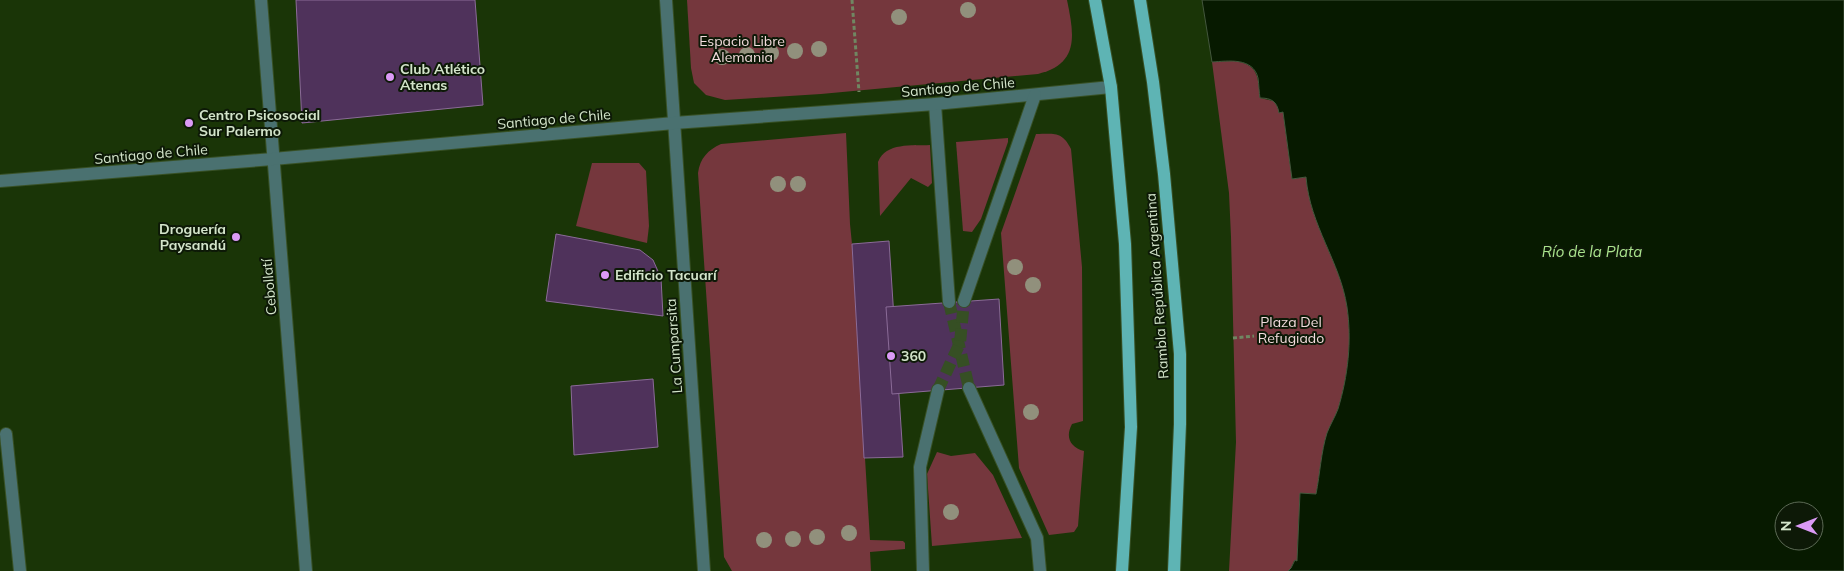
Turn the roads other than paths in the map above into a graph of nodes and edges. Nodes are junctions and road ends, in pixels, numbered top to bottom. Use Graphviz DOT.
graph roads {
  1 [pos="262,0"];
  2 [pos="666,0"];
  3 [pos="1095,0"];
  4 [pos="1140,0"];
  5 [pos="1111,87"];
  6 [pos="1035,95"];
  7 [pos="935,104"];
  8 [pos="674,123"];
  9 [pos="273,159"];
  10 [pos="0,181"];
  11 [pos="964,301"];
  12 [pos="949,302"];
  13 [pos="969,388"];
  14 [pos="938,390"];
  15 [pos="6,434"];
  16 [pos="20,571"];
  17 [pos="306,571"];
  18 [pos="704,571"];
  19 [pos="923,571"];
  20 [pos="1040,571"];
  21 [pos="1122,571"];
  22 [pos="1174,571"];
  1 -- 9 [label="street, Cebollatí"];
  2 -- 8 [label="street, La Cumparsita"];
  3 -- 5 [label="main road, Rambla República Argentina"];
  4 -- 22 [label="main road, Rambla República Argentina"];
  5 -- 6 [label="street, Santiago de Chile"];
  5 -- 21 [label="main road, Rambla República Argentina"];
  6 -- 7 [label="street, Santiago de Chile"];
  6 -- 11 [label="street"];
  7 -- 8 [label="street, Santiago de Chile"];
  7 -- 12 [label="street"];
  8 -- 9 [label="street, Santiago de Chile"];
  8 -- 18 [label="street, La Cumparsita"];
  9 -- 10 [label="street, Santiago de Chile"];
  9 -- 17 [label="street, Cebollatí"];
  13 -- 20 [label="street"];
  14 -- 19 [label="street"];
  15 -- 16 [label="street"];
}
